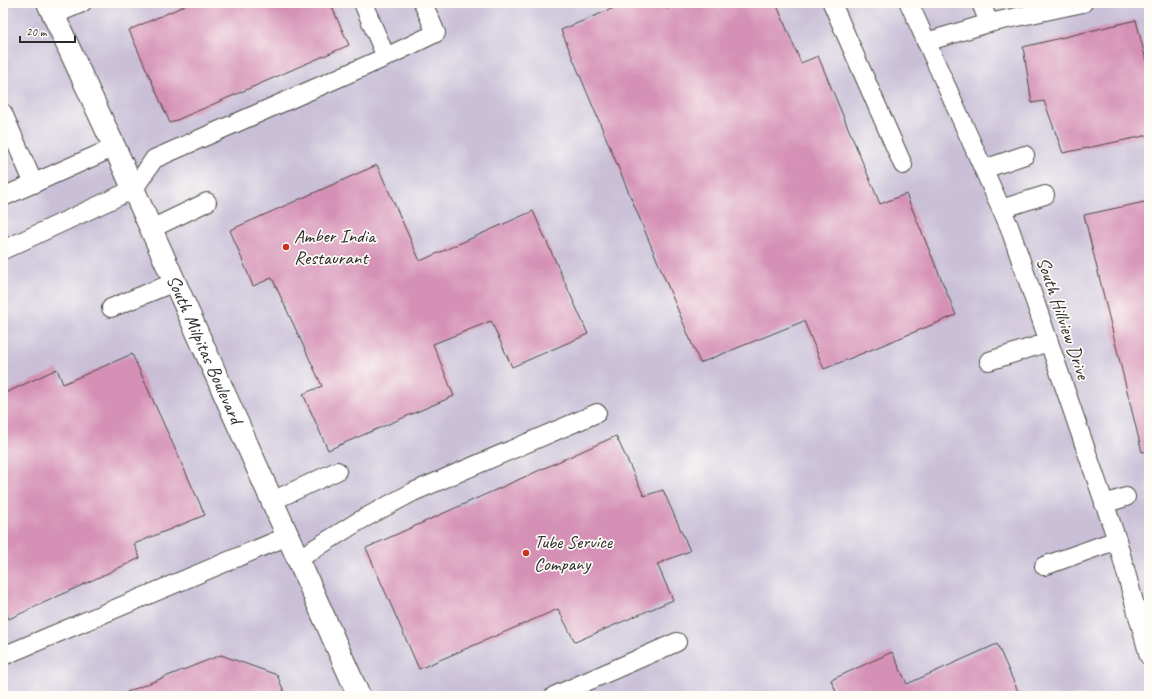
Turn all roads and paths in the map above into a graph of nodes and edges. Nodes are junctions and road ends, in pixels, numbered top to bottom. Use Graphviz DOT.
graph roads {
  1 [pos="82,3"];
  2 [pos="362,3"];
  3 [pos="423,3"];
  4 [pos="832,3"];
  5 [pos="909,3"];
  6 [pos="981,3"];
  7 [pos="1083,3"];
  8 [pos="51,9"];
  9 [pos="989,23"];
  10 [pos="926,42"];
  11 [pos="386,57"];
  12 [pos="3,113"];
  13 [pos="115,147"];
  14 [pos="1025,156"];
  15 [pos="903,165"];
  16 [pos="984,169"];
  17 [pos="34,184"];
  18 [pos="134,189"];
  19 [pos="1045,196"];
  20 [pos="3,197"];
  21 [pos="207,202"];
  22 [pos="1001,209"];
  23 [pos="151,229"];
  24 [pos="3,250"];
  25 [pos="175,282"];
  26 [pos="111,308"];
  27 [pos="1049,342"];
  28 [pos="988,361"];
  29 [pos="597,413"];
  30 [pos="337,471"];
  31 [pos="1126,497"];
  32 [pos="272,501"];
  33 [pos="1104,504"];
  34 [pos="288,536"];
  35 [pos="1117,540"];
  36 [pos="298,559"];
  37 [pos="1044,566"];
  38 [pos="677,642"];
  39 [pos="3,656"];
  40 [pos="1149,656"];
  41 [pos="359,696"];
  42 [pos="554,696"];
  1 -- 8 [label="street"];
  2 -- 11 [label="street"];
  3 -- 11 [label="street"];
  4 -- 15 [label="street"];
  5 -- 10 [label="street, South Hillview Drive"];
  6 -- 9 [label="street"];
  7 -- 9 [label="street"];
  8 -- 13 [label="main road, South Milpitas Boulevard"];
  9 -- 10 [label="street"];
  10 -- 16 [label="street, South Hillview Drive"];
  11 -- 18 [label="street"];
  12 -- 17 [label="street"];
  13 -- 17 [label="street"];
  13 -- 18 [label="main road, South Milpitas Boulevard"];
  14 -- 16 [label="street"];
  16 -- 22 [label="street, South Hillview Drive"];
  17 -- 20 [label="street"];
  18 -- 23 [label="main road, South Milpitas Boulevard"];
  18 -- 24 [label="street"];
  19 -- 22 [label="street"];
  21 -- 23 [label="street"];
  22 -- 27 [label="street, South Hillview Drive"];
  23 -- 25 [label="main road, South Milpitas Boulevard"];
  25 -- 26 [label="street"];
  25 -- 32 [label="main road, South Milpitas Boulevard"];
  27 -- 28 [label="street"];
  27 -- 33 [label="street, South Hillview Drive"];
  29 -- 36 [label="street"];
  30 -- 32 [label="street"];
  31 -- 33 [label="street"];
  32 -- 34 [label="main road, South Milpitas Boulevard"];
  33 -- 35 [label="street, South Hillview Drive"];
  34 -- 36 [label="main road, South Milpitas Boulevard"];
  34 -- 39 [label="street"];
  35 -- 37 [label="street"];
  35 -- 40 [label="street, South Hillview Drive"];
  36 -- 41 [label="main road, South Milpitas Boulevard"];
  38 -- 42 [label="street"];
}
